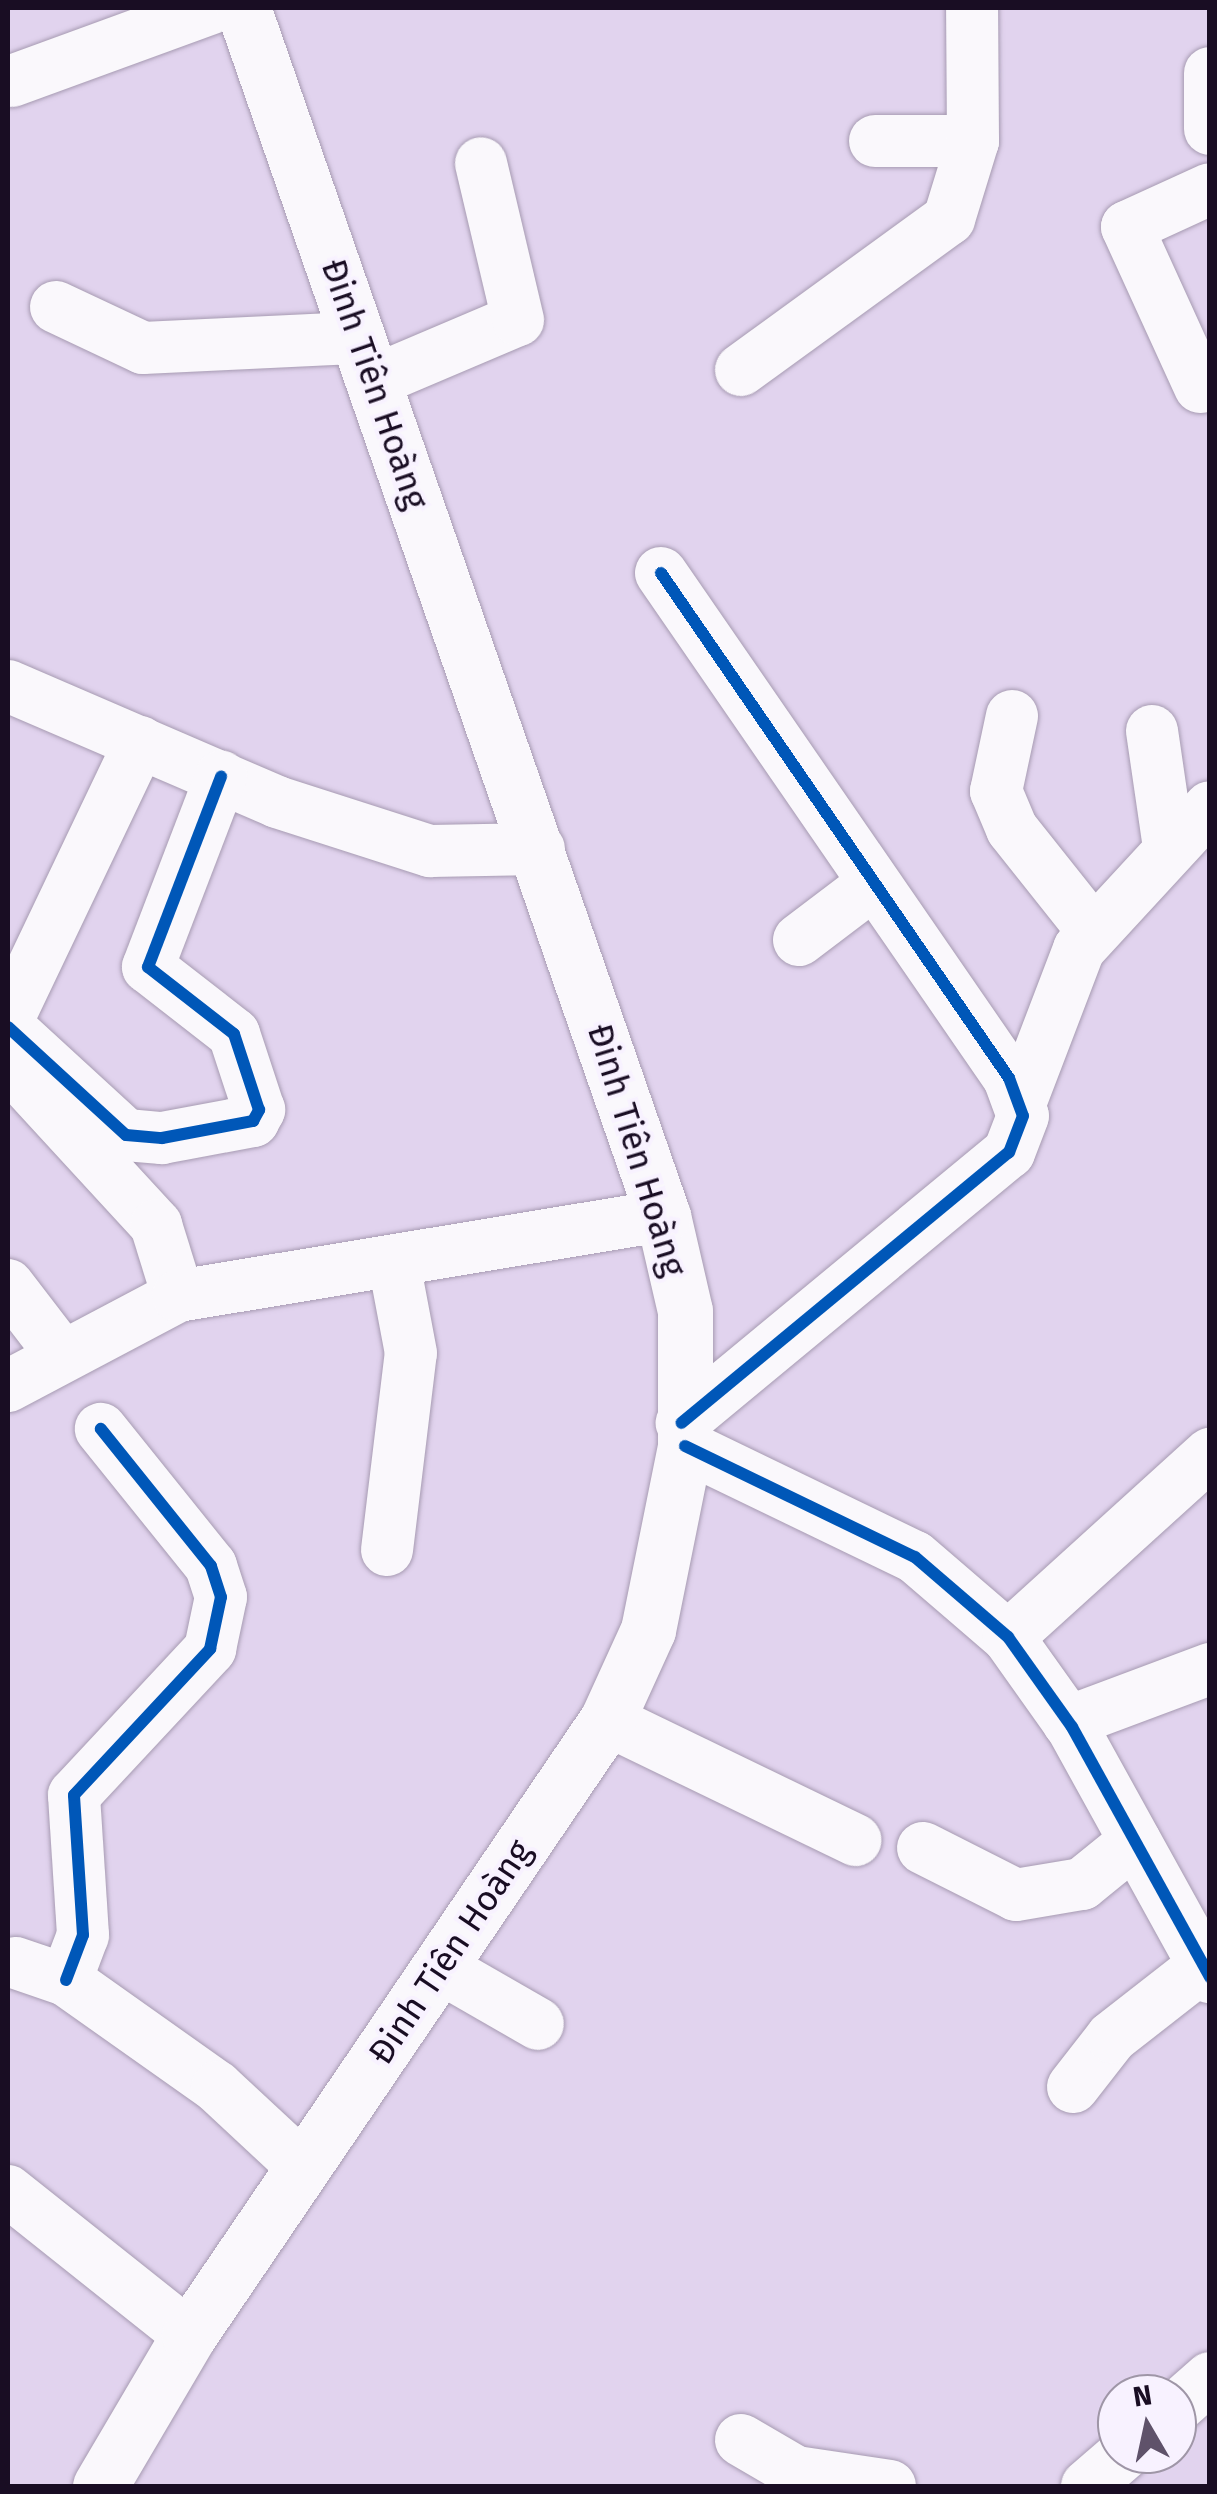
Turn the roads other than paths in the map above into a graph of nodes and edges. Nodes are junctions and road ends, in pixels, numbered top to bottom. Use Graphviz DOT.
graph roads {
  1 [pos="211,8"];
  2 [pos="243,8"];
  3 [pos="972,8"];
  4 [pos="1210,73"];
  5 [pos="12,81"];
  6 [pos="1210,129"];
  7 [pos="972,140"];
  8 [pos="875,141"];
  9 [pos="480,163"];
  10 [pos="1210,189"];
  11 [pos="56,307"];
  12 [pos="367,359"];
  13 [pos="741,370"];
  14 [pos="1200,387"];
  15 [pos="662,574"];
  16 [pos="8,686"];
  17 [pos="1012,716"];
  18 [pos="1152,732"];
  19 [pos="140,742"];
  20 [pos="220,777"];
  21 [pos="1210,807"];
  22 [pos="1169,847"];
  23 [pos="539,849"];
  24 [pos="874,882"];
  25 [pos="1093,931"];
  26 [pos="799,940"];
  27 [pos="8,1019"];
  28 [pos="8,1027"];
  29 [pos="8,1064"];
  30 [pos="1020,1101"];
  31 [pos="663,1216"];
  32 [pos="394,1263"];
  33 [pos="8,1285"];
  34 [pos="178,1296"];
  35 [pos="61,1354"];
  36 [pos="8,1386"];
  37 [pos="101,1429"];
  38 [pos="683,1434"];
  39 [pos="1210,1454"];
  40 [pos="387,1550"];
  41 [pos="1008,1637"];
  42 [pos="1210,1669"];
  43 [pos="607,1720"];
  44 [pos="1068,1722"];
  45 [pos="854,1840"];
  46 [pos="1134,1841"];
  47 [pos="923,1848"];
  48 [pos="16,1963"];
  49 [pos="439,1968"];
  50 [pos="1206,1972"];
  51 [pos="66,1980"];
  52 [pos="538,2024"];
  53 [pos="1073,2087"];
  54 [pos="304,2167"];
  55 [pos="8,2192"];
  56 [pos="189,2335"];
  57 [pos="742,2440"];
  58 [pos="100,2486"];
  59 [pos="890,2486"];
  1 -- 5 [label="street"];
  2 -- 12 [label="main road, Đinh Tiên Hoàng"];
  3 -- 7 [label="street"];
  4 -- 6 [label="street"];
  7 -- 8 [label="street"];
  7 -- 13 [label="street"];
  9 -- 12 [label="street"];
  10 -- 14 [label="street"];
  11 -- 12 [label="street"];
  12 -- 23 [label="main road, Đinh Tiên Hoàng"];
  15 -- 24 [label="street"];
  16 -- 19 [label="street"];
  17 -- 25 [label="street"];
  18 -- 22 [label="street"];
  19 -- 20 [label="street"];
  19 -- 27 [label="street"];
  20 -- 23 [label="street"];
  20 -- 28 [label="street"];
  21 -- 22 [label="street"];
  22 -- 25 [label="street"];
  23 -- 31 [label="main road, Đinh Tiên Hoàng"];
  24 -- 26 [label="street"];
  24 -- 30 [label="street"];
  25 -- 30 [label="street"];
  29 -- 34 [label="street"];
  30 -- 38 [label="street"];
  31 -- 32 [label="street"];
  31 -- 38 [label="main road, Đinh Tiên Hoàng"];
  32 -- 34 [label="street"];
  32 -- 40 [label="street"];
  33 -- 35 [label="street"];
  34 -- 35 [label="street"];
  35 -- 36 [label="street"];
  37 -- 51 [label="street"];
  38 -- 41 [label="street"];
  38 -- 43 [label="main road, Đinh Tiên Hoàng"];
  39 -- 41 [label="street"];
  41 -- 44 [label="street"];
  42 -- 44 [label="street"];
  43 -- 45 [label="street"];
  43 -- 49 [label="main road, Đinh Tiên Hoàng"];
  44 -- 46 [label="street"];
  46 -- 47 [label="street"];
  46 -- 50 [label="street"];
  48 -- 51 [label="street"];
  49 -- 52 [label="street"];
  49 -- 54 [label="main road, Đinh Tiên Hoàng"];
  50 -- 53 [label="street"];
  51 -- 54 [label="street"];
  54 -- 56 [label="main road, Đinh Tiên Hoàng"];
  55 -- 56 [label="street"];
  56 -- 58 [label="main road, Đinh Tiên Hoàng"];
  57 -- 59 [label="street"];
}
